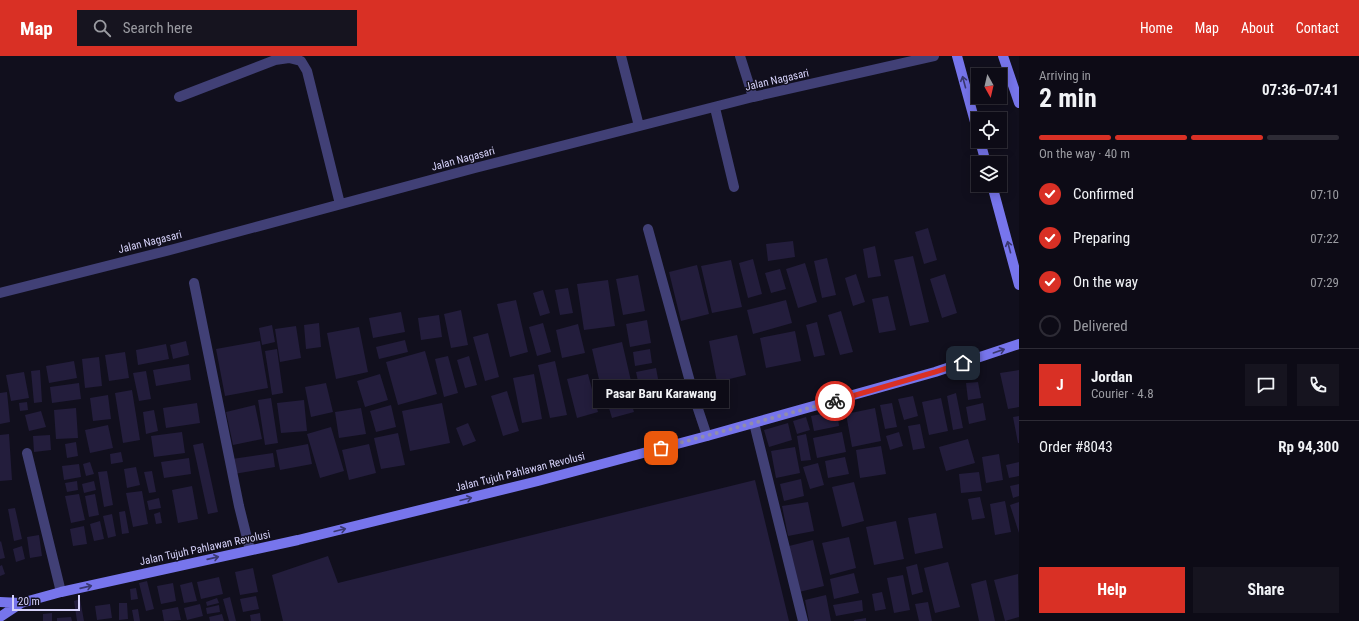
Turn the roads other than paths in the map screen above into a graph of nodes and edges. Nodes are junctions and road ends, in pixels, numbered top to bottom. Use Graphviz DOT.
graph roads {
  1 [pos="621,56"];
  2 [pos="740,56"];
  3 [pos="934,56"];
  4 [pos="957,56"];
  5 [pos="1003,56"];
  6 [pos="179,97"];
  7 [pos="753,97"];
  8 [pos="1019,103"];
  9 [pos="714,108"];
  10 [pos="972,112"];
  11 [pos="639,126"];
  12 [pos="734,186"];
  13 [pos="994,192"];
  14 [pos="340,204"];
  15 [pos="648,229"];
  16 [pos="194,283"];
  17 [pos="1019,285"];
  18 [pos="0,293"];
  19 [pos="1019,344"];
  20 [pos="754,423"];
  21 [pos="707,436"];
  22 [pos="27,453"];
  23 [pos="250,550"];
  24 [pos="61,592"];
  25 [pos="0,602"];
  26 [pos="21,603"];
  27 [pos="0,617"];
  28 [pos="803,621"];
  1 -- 11 [label="street"];
  2 -- 7 [label="street"];
  3 -- 7 [label="street, Jalan Nagasari"];
  10 -- 4 [label="main road, one-way"];
  5 -- 8 [label="main road"];
  6 -- 14 [label="street"];
  7 -- 9 [label="street, Jalan Nagasari"];
  9 -- 11 [label="street, Jalan Nagasari"];
  9 -- 12 [label="street"];
  11 -- 14 [label="street, Jalan Nagasari"];
  17 -- 13 [label="main road, one-way"];
  14 -- 18 [label="street, Jalan Nagasari"];
  15 -- 21 [label="street"];
  16 -- 23 [label="street"];
  20 -- 19 [label="main road, Jalan Tujuh Pahlawan Revolusi, one-way"];
  20 -- 21 [label="main road, Jalan Tujuh Pahlawan Revolusi"];
  20 -- 28 [label="street"];
  23 -- 21 [label="main road, Jalan Tujuh Pahlawan Revolusi, one-way"];
  22 -- 24 [label="street"];
  24 -- 23 [label="main road, Jalan Tujuh Pahlawan Revolusi, one-way"];
  24 -- 26 [label="main road, Jalan Tujuh Pahlawan Revolusi"];
  25 -- 26 [label="main road, Jalan Tujuh Pahlawan Revolusi"];
  26 -- 27 [label="main road, Jalan Tujuh Pahlawan Revolusi"];
}
